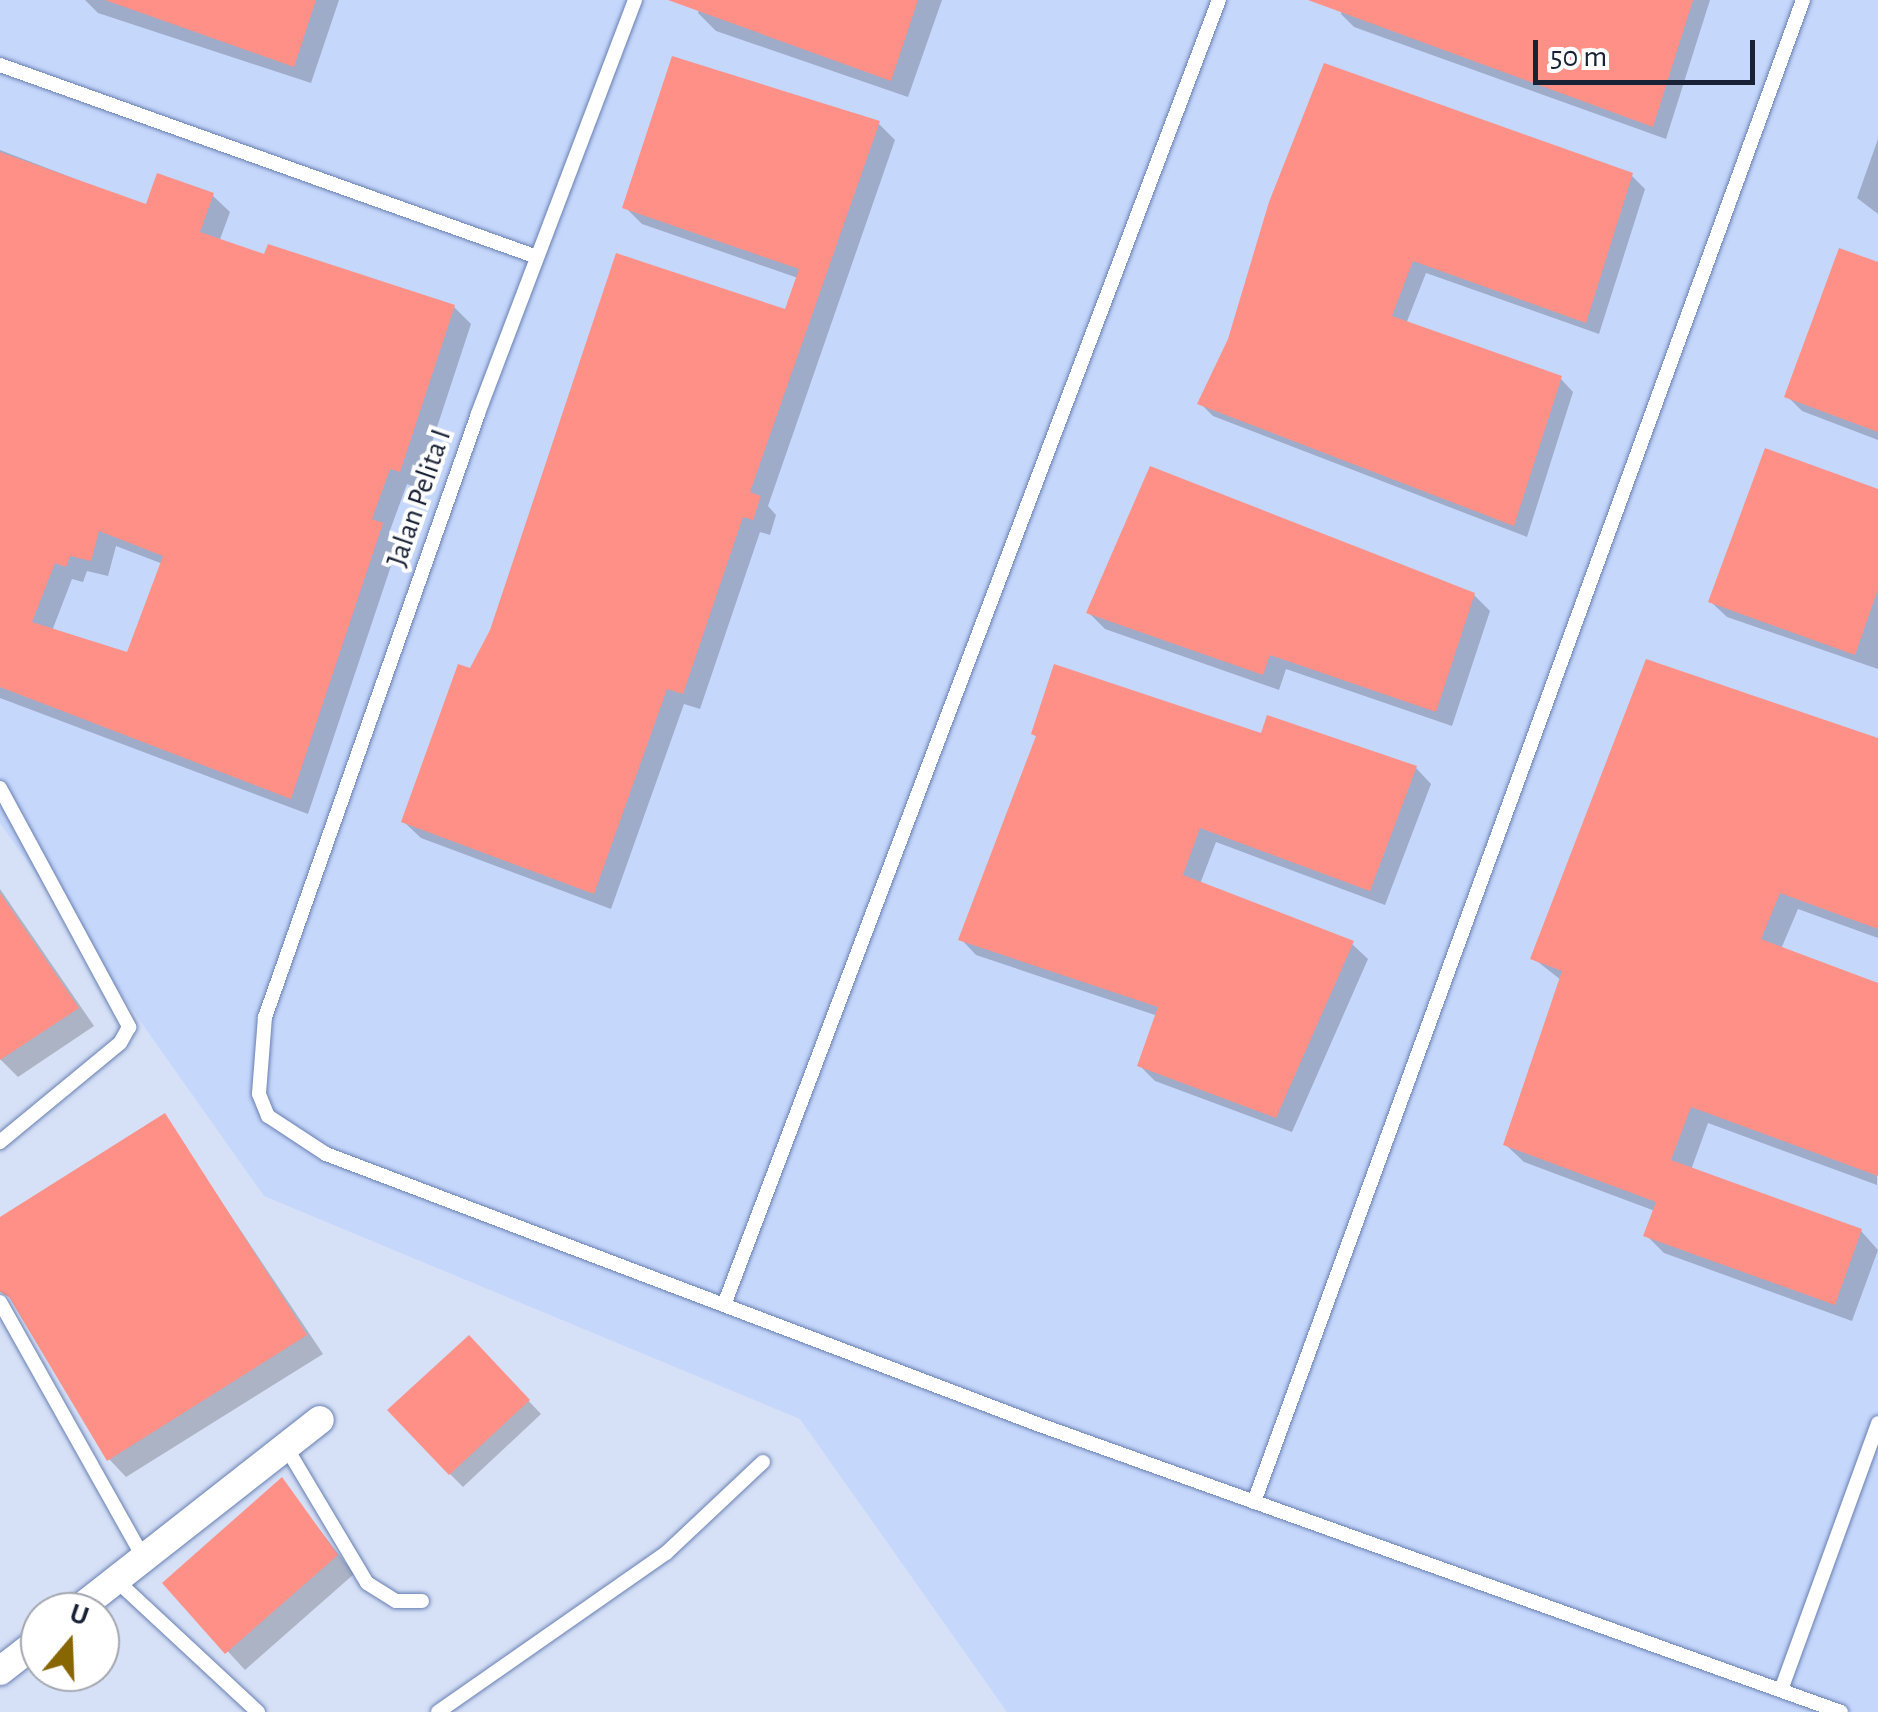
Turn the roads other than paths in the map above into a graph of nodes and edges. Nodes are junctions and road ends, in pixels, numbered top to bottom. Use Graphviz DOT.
graph roads {
  1 [pos="634,0"];
  2 [pos="1219,0"];
  3 [pos="1803,0"];
  4 [pos="0,65"];
  5 [pos="537,258"];
  6 [pos="0,788"];
  7 [pos="0,1142"];
  8 [pos="0,1302"];
  9 [pos="724,1305"];
  10 [pos="320,1420"];
  11 [pos="1878,1423"];
  12 [pos="286,1447"];
  13 [pos="763,1462"];
  14 [pos="1254,1502"];
  15 [pos="144,1559"];
  16 [pos="116,1580"];
  17 [pos="101,1592"];
  18 [pos="422,1601"];
  19 [pos="1781,1690"];
  20 [pos="258,1712"];
  21 [pos="438,1712"];
  22 [pos="1841,1712"];
  1 -- 5 [label="lane, Jalan Pelita I"];
  2 -- 9 [label="lane"];
  3 -- 14 [label="lane"];
  4 -- 5 [label="lane"];
  5 -- 9 [label="lane, Jalan Pelita I"];
  6 -- 7 [label="lane"];
  8 -- 15 [label="lane"];
  9 -- 14 [label="lane, Jalan Pelita I"];
  10 -- 12 [label="street"];
  11 -- 19 [label="lane"];
  12 -- 15 [label="street"];
  12 -- 18 [label="lane"];
  13 -- 21 [label="lane"];
  14 -- 19 [label="lane, Jalan Pelita I"];
  15 -- 16 [label="street"];
  16 -- 17 [label="street"];
  16 -- 20 [label="lane"];
  19 -- 22 [label="lane, Jalan Pelita I"];
}
